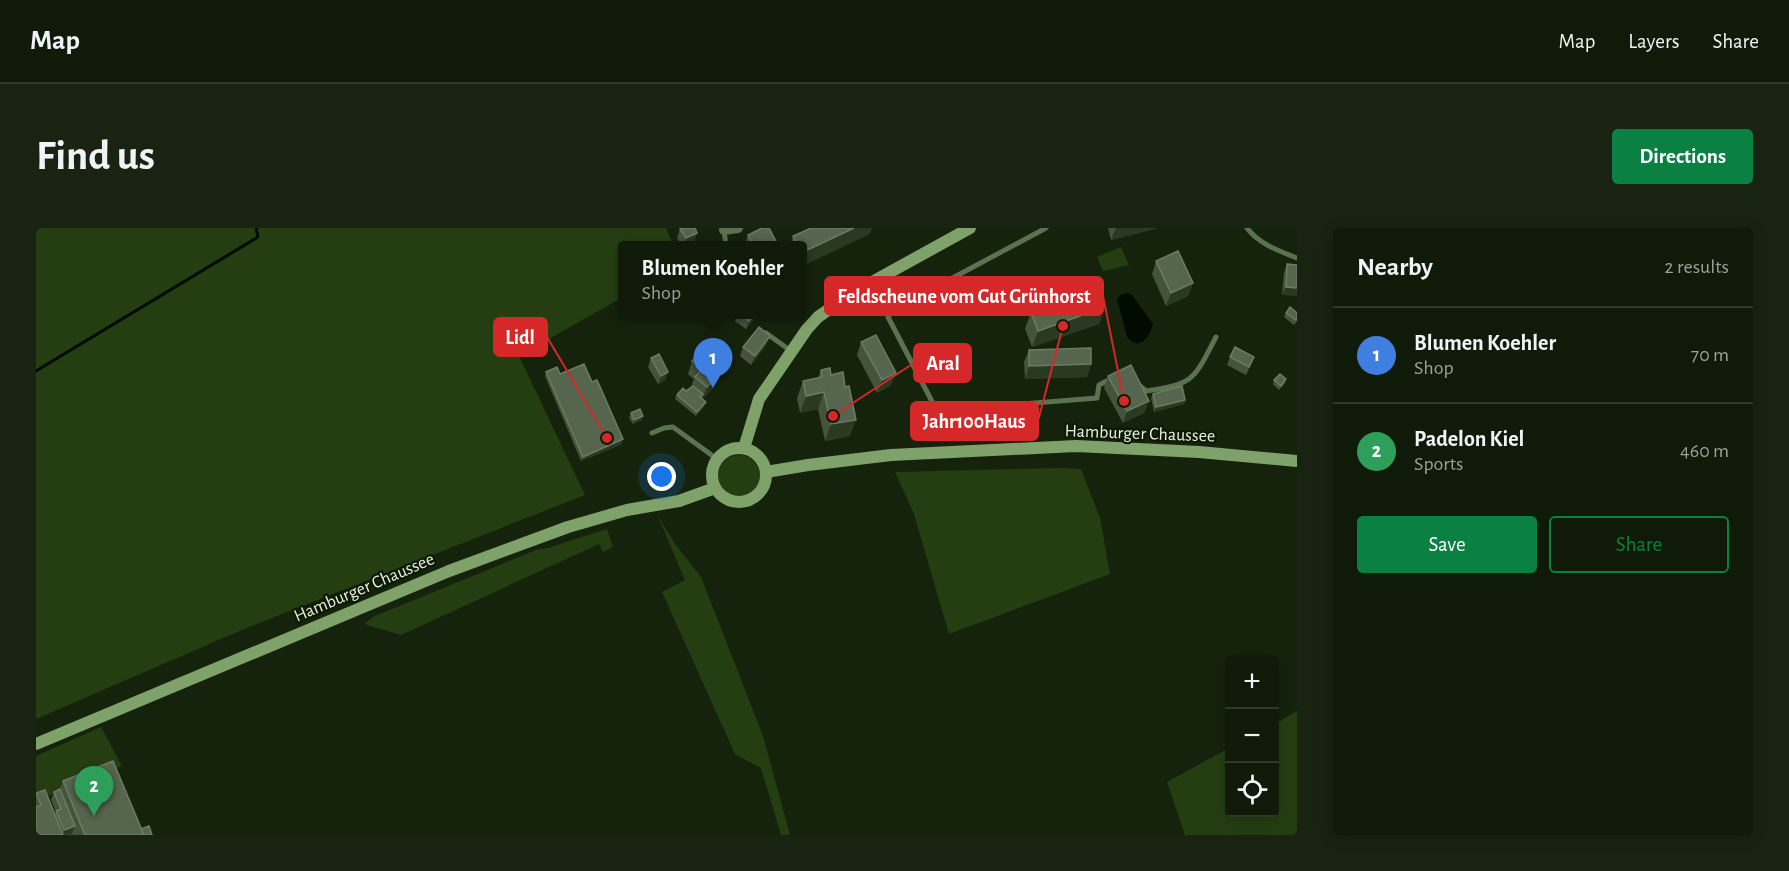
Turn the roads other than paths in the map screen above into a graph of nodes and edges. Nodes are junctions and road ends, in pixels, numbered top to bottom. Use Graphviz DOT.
graph roads {
  1 [pos="738,228"];
  2 [pos="970,228"];
  3 [pos="1046,228"];
  4 [pos="1247,228"];
  5 [pos="724,230"];
  6 [pos="725,241"];
  7 [pos="1297,258"];
  8 [pos="762,331"];
  9 [pos="1216,337"];
  10 [pos="791,351"];
  11 [pos="1124,374"];
  12 [pos="1137,384"];
  13 [pos="652,433"];
  14 [pos="744,448"];
  15 [pos="717,459"];
  16 [pos="1297,461"];
  17 [pos="766,472"];
  18 [pos="715,488"];
  19 [pos="36,744"];
  1 -- 5 [label="street"];
  2 -- 10 [label="main road"];
  3 -- 11 [label="lane"];
  4 -- 7 [label="lane"];
  5 -- 6 [label="lane"];
  8 -- 10 [label="lane"];
  9 -- 12 [label="lane"];
  10 -- 14 [label="main road"];
  13 -- 15 [label="lane"];
  14 -- 15 [label="main road"];
  14 -- 17 [label="main road"];
  15 -- 18 [label="main road"];
  16 -- 17 [label="main road, Hamburger Chaussee"];
  17 -- 18 [label="main road"];
  18 -- 19 [label="main road, Hamburger Chaussee"];
}
